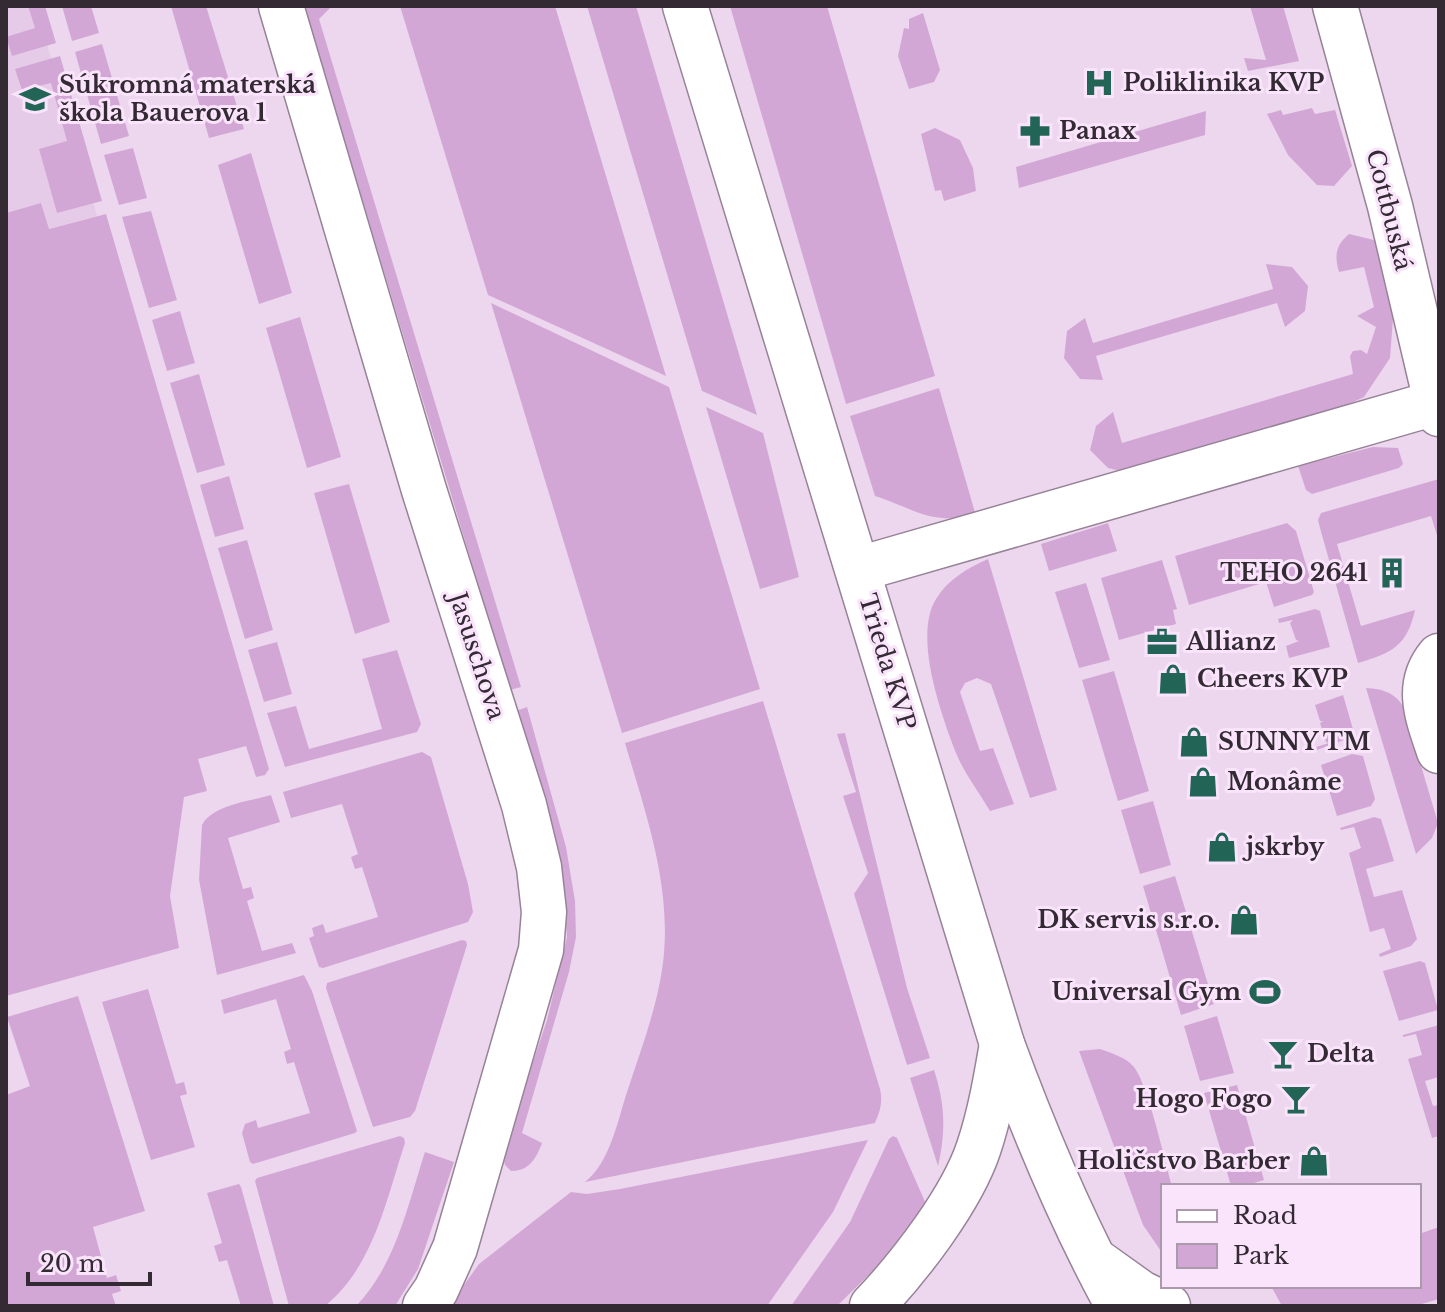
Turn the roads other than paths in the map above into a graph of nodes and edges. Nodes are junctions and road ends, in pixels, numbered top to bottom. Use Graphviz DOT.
graph roads {
  1 [pos="281,6"];
  2 [pos="685,6"];
  3 [pos="1335,6"];
  4 [pos="1437,409"];
  5 [pos="859,569"];
  6 [pos="1439,656"];
  7 [pos="1433,733"];
  8 [pos="1002,1044"];
  9 [pos="1092,1258"];
  10 [pos="425,1306"];
  11 [pos="872,1306"];
  12 [pos="1118,1306"];
  13 [pos="1168,1306"];
  1 -- 10 [label="street, Jasuschova"];
  2 -- 5 [label="street, Trieda KVP"];
  3 -- 4 [label="street, Cottbuská"];
  4 -- 5 [label="street"];
  5 -- 8 [label="street, Trieda KVP"];
  6 -- 7 [label="street"];
  8 -- 9 [label="street, Trieda KVP"];
  8 -- 11 [label="street"];
  9 -- 12 [label="street, Trieda KVP"];
  9 -- 13 [label="street"];
}
